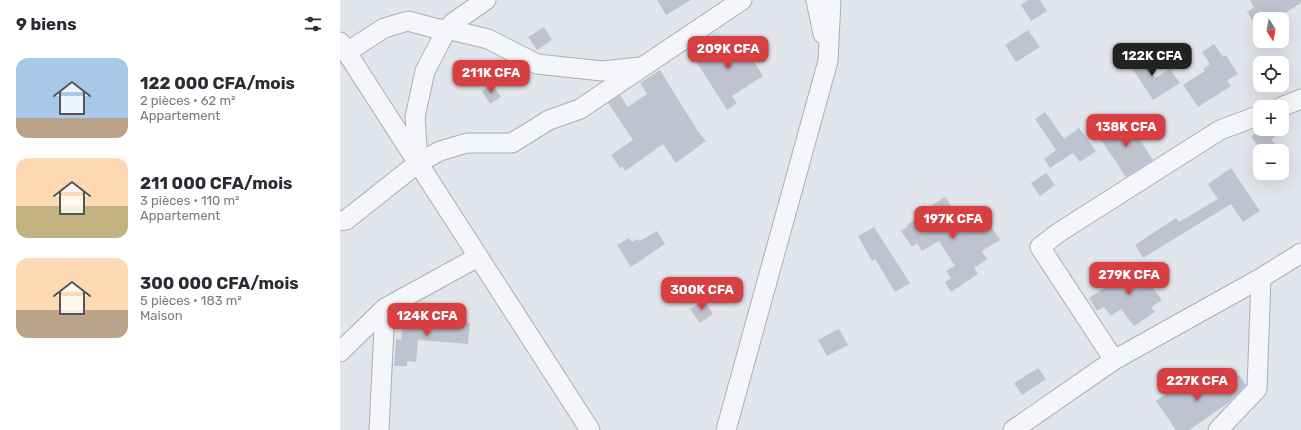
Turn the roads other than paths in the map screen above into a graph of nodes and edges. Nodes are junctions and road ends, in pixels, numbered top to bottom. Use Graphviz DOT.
graph roads {
  1 [pos="486,0"];
  2 [pos="816,0"];
  3 [pos="832,0"];
  4 [pos="737,1"];
  5 [pos="447,29"];
  6 [pos="343,47"];
  7 [pos="828,61"];
  8 [pos="642,67"];
  9 [pos="1301,99"];
  10 [pos="1289,104"];
  11 [pos="1253,118"];
  12 [pos="418,163"];
  13 [pos="340,221"];
  14 [pos="1301,253"];
  15 [pos="478,257"];
  16 [pos="1261,278"];
  17 [pos="386,308"];
  18 [pos="340,352"];
  19 [pos="1114,360"];
  20 [pos="378,430"];
  21 [pos="590,430"];
  22 [pos="726,430"];
  23 [pos="1013,430"];
  24 [pos="1218,430"];
  1 -- 5 [label="street"];
  2 -- 7 [label="street"];
  3 -- 7 [label="street"];
  4 -- 8 [label="street"];
  5 -- 6 [label="street"];
  5 -- 8 [label="street"];
  5 -- 12 [label="street"];
  6 -- 12 [label="street"];
  7 -- 22 [label="street"];
  8 -- 12 [label="street"];
  9 -- 10 [label="street"];
  11 -- 19 [label="street"];
  12 -- 13 [label="street"];
  12 -- 15 [label="street"];
  14 -- 16 [label="street"];
  15 -- 17 [label="street"];
  15 -- 21 [label="street"];
  16 -- 19 [label="street"];
  16 -- 24 [label="street"];
  17 -- 18 [label="street"];
  17 -- 20 [label="street"];
  19 -- 23 [label="street"];
}
